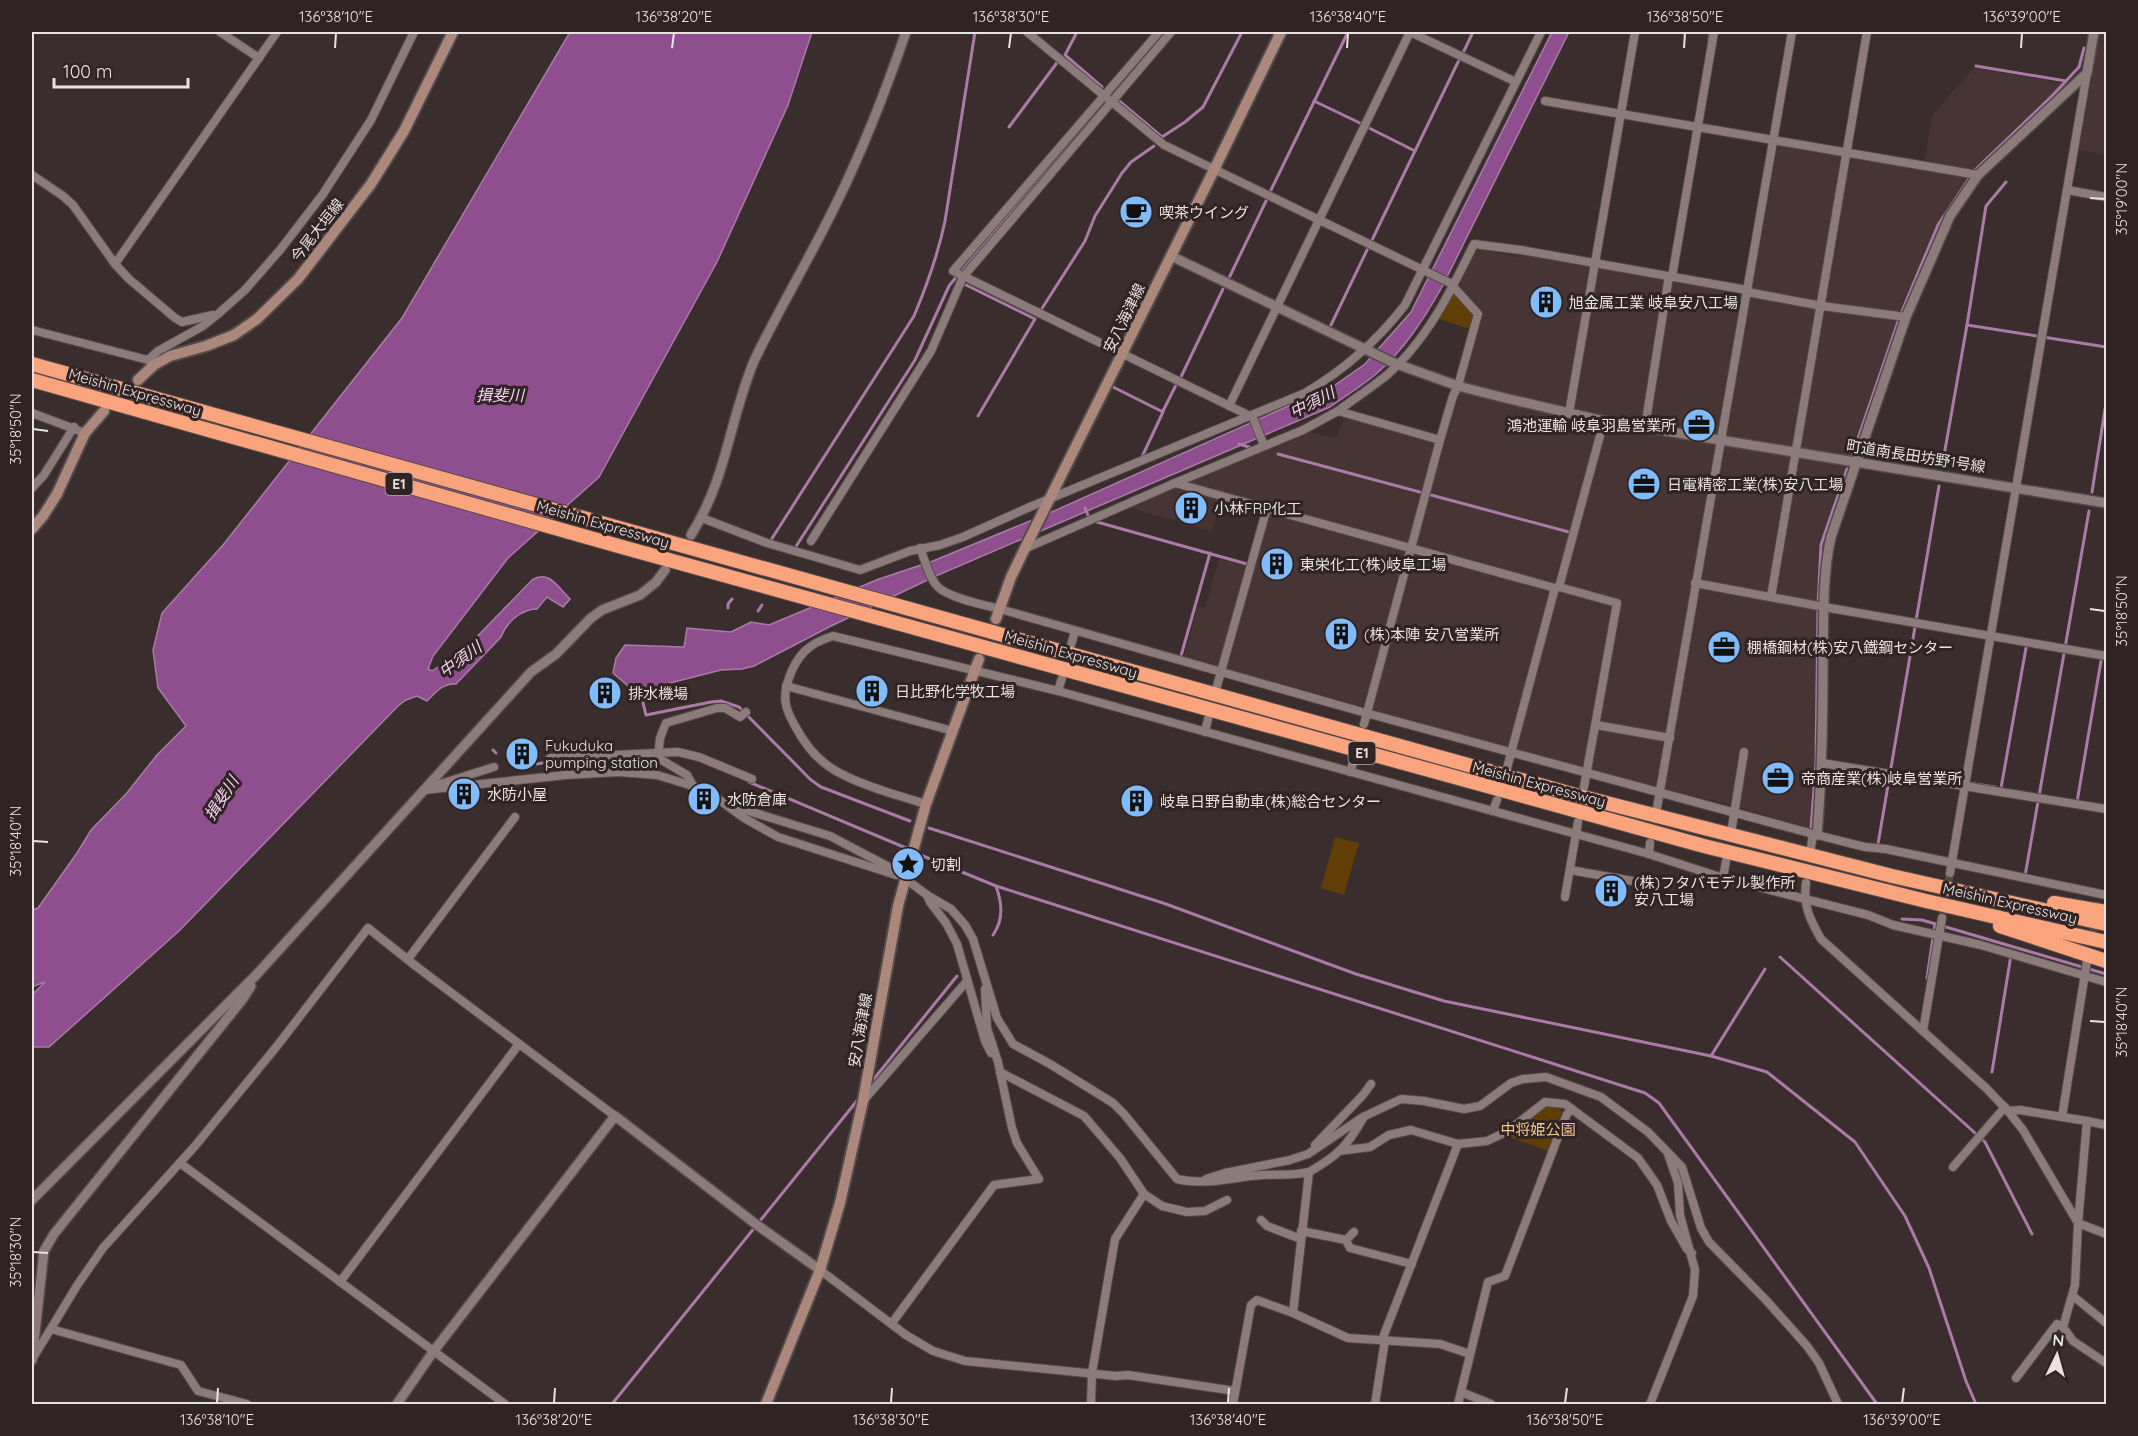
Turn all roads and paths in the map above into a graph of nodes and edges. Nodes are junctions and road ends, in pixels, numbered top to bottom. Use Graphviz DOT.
graph roads {
  1 [pos="220,32"];
  2 [pos="277,32"];
  3 [pos="414,32"];
  4 [pos="453,32"];
  5 [pos="906,32"];
  6 [pos="1027,32"];
  7 [pos="1159,32"];
  8 [pos="1171,32"];
  9 [pos="1281,32"];
  10 [pos="1542,32"];
  11 [pos="1635,32"];
  12 [pos="1714,32"];
  13 [pos="1792,32"];
  14 [pos="1867,32"];
  15 [pos="2094,32"];
  16 [pos="259,58"];
  17 [pos="2087,74"];
  18 [pos="1516,82"];
  19 [pos="1105,94"];
  20 [pos="1113,101"];
  21 [pos="1545,101"];
  22 [pos="1621,114"];
  23 [pos="1698,127"];
  24 [pos="1774,140"];
  25 [pos="1847,152"];
  26 [pos="1214,170"];
  27 [pos="32,176"];
  28 [pos="1978,176"];
  29 [pos="2067,190"];
  30 [pos="2106,197"];
  31 [pos="1320,221"];
  32 [pos="1171,256"];
  33 [pos="115,264"];
  34 [pos="1595,264"];
  35 [pos="1425,271"];
  36 [pos="1670,276"];
  37 [pos="963,277"];
  38 [pos="1452,284"];
  39 [pos="1747,291"];
  40 [pos="1822,306"];
  41 [pos="1278,307"];
  42 [pos="218,314"];
  43 [pos="1906,317"];
  44 [pos="32,330"];
  45 [pos="1367,350"];
  46 [pos="1122,355"];
  47 [pos="151,362"];
  48 [pos="1396,363"];
  49 [pos="32,364"];
  50 [pos="32,380"];
  51 [pos="138,380"];
  52 [pos="1458,386"];
  53 [pos="1229,406"];
  54 [pos="104,411"];
  55 [pos="1338,411"];
  56 [pos="32,413"];
  57 [pos="1569,413"];
  58 [pos="1251,417"];
  59 [pos="1604,421"];
  60 [pos="1645,427"];
  61 [pos="74,428"];
  62 [pos="85,433"];
  63 [pos="1440,440"];
  64 [pos="1720,440"];
  65 [pos="1263,443"];
  66 [pos="1796,452"];
  67 [pos="1856,462"];
  68 [pos="1175,483"];
  69 [pos="32,488"];
  70 [pos="2016,488"];
  71 [pos="1048,503"];
  72 [pos="2106,503"];
  73 [pos="1267,508"];
  74 [pos="702,518"];
  75 [pos="32,529"];
  76 [pos="691,535"];
  77 [pos="811,541"];
  78 [pos="1026,545"];
  79 [pos="1411,549"];
  80 [pos="922,552"];
  81 [pos="665,570"];
  82 [pos="1695,583"];
  83 [pos="1557,588"];
  84 [pos="1771,597"];
  85 [pos="1824,607"];
  86 [pos="998,614"];
  87 [pos="1076,631"];
  88 [pos="1991,637"];
  89 [pos="1071,645"];
  90 [pos="2106,656"];
  91 [pos="979,659"];
  92 [pos="975,672"];
  93 [pos="1221,672"];
  94 [pos="1062,678"];
  95 [pos="786,686"];
  96 [pos="1217,686"];
  97 [pos="1058,691"];
  98 [pos="746,712"];
  99 [pos="1366,713"];
  100 [pos="1209,719"];
  101 [pos="1364,724"];
  102 [pos="1596,725"];
  103 [pos="953,731"];
  104 [pos="1205,732"];
  105 [pos="1670,738"];
  106 [pos="657,752"];
  107 [pos="1744,752"];
  108 [pos="1513,753"];
  109 [pos="550,758"];
  110 [pos="1354,760"];
  111 [pos="1822,763"];
  112 [pos="494,767"];
  113 [pos="1507,768"];
  114 [pos="1350,772"];
  115 [pos="1588,774"];
  116 [pos="752,779"];
  117 [pos="693,786"];
  118 [pos="1584,787"];
  119 [pos="1965,787"];
  120 [pos="424,790"];
  121 [pos="1660,794"];
  122 [pos="1497,800"];
  123 [pos="726,804"];
  124 [pos="926,804"];
  125 [pos="1658,808"];
  126 [pos="2106,810"];
  127 [pos="1493,811"];
  128 [pos="1735,813"];
  129 [pos="515,817"];
  130 [pos="1578,822"];
  131 [pos="1732,827"];
  132 [pos="1576,834"];
  133 [pos="1815,835"];
  134 [pos="1650,843"];
  135 [pos="1704,846"];
  136 [pos="1811,847"];
  137 [pos="1649,854"];
  138 [pos="1726,861"];
  139 [pos="1952,864"];
  140 [pos="1570,870"];
  141 [pos="1950,873"];
  142 [pos="1892,876"];
  143 [pos="1723,878"];
  144 [pos="906,879"];
  145 [pos="1644,883"];
  146 [pos="1806,883"];
  147 [pos="927,895"];
  148 [pos="1565,897"];
  149 [pos="1804,899"];
  150 [pos="2103,901"];
  151 [pos="1942,918"];
  152 [pos="2106,924"];
  153 [pos="1939,935"];
  154 [pos="2106,942"];
  155 [pos="408,959"];
  156 [pos="2088,961"];
  157 [pos="2106,961"];
  158 [pos="258,973"];
  159 [pos="2086,978"];
  160 [pos="967,981"];
  161 [pos="2106,982"];
  162 [pos="985,984"];
  163 [pos="1923,1030"];
  164 [pos="519,1044"];
  165 [pos="998,1062"];
  166 [pos="1000,1072"];
  167 [pos="1371,1084"];
  168 [pos="863,1101"];
  169 [pos="1572,1109"];
  170 [pos="2007,1109"];
  171 [pos="615,1116"];
  172 [pos="1363,1117"];
  173 [pos="2062,1117"];
  174 [pos="2087,1121"];
  175 [pos="2106,1125"];
  176 [pos="1458,1144"];
  177 [pos="1339,1150"];
  178 [pos="1666,1150"];
  179 [pos="1308,1154"];
  180 [pos="180,1163"];
  181 [pos="1953,1167"];
  182 [pos="1309,1172"];
  183 [pos="1199,1182"];
  184 [pos="1144,1194"];
  185 [pos="32,1200"];
  186 [pos="1227,1200"];
  187 [pos="1261,1220"];
  188 [pos="2078,1223"];
  189 [pos="1354,1232"];
  190 [pos="2106,1234"];
  191 [pos="1301,1235"];
  192 [pos="1346,1240"];
  193 [pos="1692,1253"];
  194 [pos="1412,1264"];
  195 [pos="820,1270"];
  196 [pos="340,1282"];
  197 [pos="2073,1296"];
  198 [pos="1293,1313"];
  199 [pos="892,1323"];
  200 [pos="2106,1323"];
  201 [pos="2063,1327"];
  202 [pos="51,1329"];
  203 [pos="1384,1340"];
  204 [pos="433,1353"];
  205 [pos="1470,1353"];
  206 [pos="32,1360"];
  207 [pos="2106,1363"];
  208 [pos="1092,1373"];
  209 [pos="2016,1378"];
  210 [pos="1235,1390"];
  211 [pos="1461,1392"];
  212 [pos="247,1404"];
  213 [pos="397,1404"];
  214 [pos="504,1404"];
  215 [pos="766,1404"];
  216 [pos="1091,1404"];
  217 [pos="1233,1404"];
  218 [pos="1375,1404"];
  219 [pos="1458,1404"];
  220 [pos="1491,1404"];
  221 [pos="1650,1404"];
  222 [pos="1838,1404"];
  1 -- 16 [label="street"];
  2 -- 16 [label="street"];
  3 -- 42 [label="street"];
  4 -- 47 [label="main road, 今尾大垣線"];
  5 -- 74 [label="street"];
  6 -- 19 [label="street"];
  7 -- 19 [label="street"];
  8 -- 20 [label="street"];
  9 -- 26 [label="main road, 安八海津線"];
  10 -- 18 [label="street"];
  11 -- 22 [label="street"];
  12 -- 23 [label="street"];
  13 -- 24 [label="street"];
  14 -- 25 [label="street"];
  15 -- 17 [label="street"];
  16 -- 33 [label="street"];
  17 -- 28 [label="street"];
  17 -- 29 [label="street"];
  18 -- 31 [label="street"];
  18 -- 35 [label="street"];
  19 -- 20 [label="street"];
  19 -- 37 [label="street"];
  20 -- 26 [label="street"];
  20 -- 37 [label="street"];
  21 -- 22 [label="street"];
  22 -- 23 [label="street"];
  22 -- 34 [label="street"];
  23 -- 24 [label="street"];
  23 -- 36 [label="street"];
  24 -- 25 [label="street"];
  24 -- 39 [label="street"];
  25 -- 28 [label="street"];
  25 -- 40 [label="street"];
  26 -- 31 [label="street"];
  26 -- 32 [label="main road, 安八海津線"];
  27 -- 33 [label="street"];
  28 -- 43 [label="street"];
  29 -- 30 [label="street"];
  29 -- 70 [label="street"];
  31 -- 35 [label="street"];
  31 -- 41 [label="street"];
  32 -- 41 [label="street, 町道南長田坊野1号線"];
  32 -- 46 [label="main road, 安八海津線"];
  33 -- 42 [label="street"];
  34 -- 36 [label="street"];
  34 -- 38 [label="street"];
  34 -- 57 [label="street"];
  35 -- 38 [label="street"];
  35 -- 45 [label="street"];
  36 -- 39 [label="street"];
  36 -- 60 [label="street"];
  37 -- 46 [label="street"];
  37 -- 77 [label="street"];
  38 -- 48 [label="street"];
  38 -- 52 [label="street"];
  39 -- 40 [label="street"];
  39 -- 64 [label="street"];
  40 -- 43 [label="street"];
  40 -- 66 [label="street"];
  41 -- 45 [label="street, 町道南長田坊野1号線"];
  41 -- 53 [label="street"];
  42 -- 47 [label="street"];
  43 -- 67 [label="street"];
  44 -- 47 [label="street"];
  45 -- 48 [label="street, 町道南長田坊野1号線"];
  45 -- 58 [label="street"];
  46 -- 53 [label="street"];
  46 -- 71 [label="main road, 安八海津線"];
  47 -- 51 [label="main road, 今尾大垣線"];
  48 -- 52 [label="street, 町道南長田坊野1号線"];
  48 -- 55 [label="street"];
  49 -- 142 [label="highway, Meishin Expressway / E1"];
  50 -- 135 [label="highway, Meishin Expressway / E1"];
  52 -- 57 [label="street, 町道南長田坊野1号線"];
  52 -- 63 [label="street"];
  53 -- 58 [label="street"];
  54 -- 62 [label="main road"];
  55 -- 63 [label="street"];
  55 -- 68 [label="street"];
  56 -- 61 [label="street"];
  57 -- 59 [label="street, 町道南長田坊野1号線"];
  58 -- 65 [label="street"];
  58 -- 71 [label="street"];
  59 -- 60 [label="street, 町道南長田坊野1号線"];
  59 -- 83 [label="street"];
  60 -- 64 [label="street, 町道南長田坊野1号線"];
  61 -- 62 [label="street"];
  61 -- 69 [label="street"];
  62 -- 75 [label="main road"];
  63 -- 79 [label="street"];
  64 -- 66 [label="street, 町道南長田坊野1号線"];
  64 -- 82 [label="street"];
  66 -- 67 [label="street, 町道南長田坊野1号線"];
  66 -- 84 [label="street"];
  67 -- 70 [label="street, 町道南長田坊野1号線"];
  67 -- 85 [label="street"];
  68 -- 73 [label="street"];
  68 -- 78 [label="street"];
  70 -- 72 [label="street, 町道南長田坊野1号線"];
  70 -- 88 [label="street"];
  71 -- 78 [label="main road, 安八海津線"];
  71 -- 80 [label="street"];
  73 -- 79 [label="street"];
  73 -- 93 [label="street"];
  74 -- 76 [label="street"];
  74 -- 80 [label="street"];
  78 -- 86 [label="main road, 安八海津線"];
  79 -- 83 [label="street"];
  79 -- 99 [label="street"];
  80 -- 86 [label="street"];
  81 -- 120 [label="street"];
  82 -- 84 [label="street"];
  82 -- 105 [label="street"];
  83 -- 102 [label="street"];
  83 -- 108 [label="street"];
  84 -- 85 [label="street"];
  85 -- 88 [label="street"];
  85 -- 111 [label="street"];
  86 -- 87 [label="street"];
  87 -- 89 [label="street"];
  87 -- 93 [label="street"];
  88 -- 90 [label="street"];
  88 -- 119 [label="street"];
  91 -- 92 [label="main road, 安八海津線"];
  92 -- 95 [label="street"];
  92 -- 97 [label="street"];
  92 -- 103 [label="main road, 安八海津線"];
  93 -- 96 [label="street"];
  93 -- 99 [label="street"];
  94 -- 97 [label="street"];
  95 -- 103 [label="street"];
  95 -- 124 [label="street"];
  97 -- 104 [label="street"];
  98 -- 106 [label="street"];
  99 -- 101 [label="street"];
  99 -- 108 [label="street"];
  100 -- 104 [label="street"];
  102 -- 105 [label="street"];
  102 -- 115 [label="street"];
  103 -- 124 [label="main road, 安八海津線"];
  104 -- 114 [label="street"];
  105 -- 121 [label="street"];
  106 -- 109 [label="street"];
  106 -- 116 [label="street"];
  106 -- 117 [label="street"];
  107 -- 128 [label="street"];
  108 -- 113 [label="street"];
  108 -- 115 [label="street"];
  110 -- 114 [label="street"];
  111 -- 119 [label="street"];
  111 -- 133 [label="street"];
  112 -- 120 [label="street"];
  114 -- 127 [label="street"];
  115 -- 118 [label="street"];
  115 -- 121 [label="street"];
  117 -- 120 [label="street"];
  117 -- 123 [label="street"];
  119 -- 126 [label="street"];
  119 -- 139 [label="street"];
  120 -- 158 [label="street"];
  121 -- 125 [label="street"];
  121 -- 128 [label="street"];
  122 -- 127 [label="street"];
  123 -- 144 [label="street"];
  123 -- 144 [label="street"];
  124 -- 144 [label="main road, 安八海津線"];
  127 -- 132 [label="street"];
  128 -- 131 [label="street"];
  128 -- 133 [label="street"];
  129 -- 155 [label="street"];
  130 -- 132 [label="street"];
  132 -- 137 [label="street"];
  132 -- 140 [label="street"];
  133 -- 136 [label="street"];
  133 -- 139 [label="street"];
  134 -- 137 [label="street"];
  135 -- 154 [label="highway, Meishin Expressway / E1"];
  135 -- 157 [label="highway"];
  137 -- 143 [label="street"];
  138 -- 143 [label="street"];
  139 -- 141 [label="street"];
  139 -- 150 [label="street"];
  140 -- 145 [label="street"];
  140 -- 148 [label="street"];
  142 -- 150 [label="highway"];
  142 -- 152 [label="highway, Meishin Expressway / E1"];
  143 -- 149 [label="street"];
  144 -- 147 [label="street"];
  144 -- 168 [label="main road, 安八海津線"];
  146 -- 149 [label="street"];
  147 -- 160 [label="street"];
  147 -- 162 [label="street"];
  149 -- 153 [label="street"];
  149 -- 163 [label="street"];
  151 -- 153 [label="street"];
  153 -- 159 [label="street"];
  153 -- 163 [label="street"];
  155 -- 164 [label="street"];
  155 -- 180 [label="street"];
  156 -- 159 [label="street"];
  158 -- 185 [label="street"];
  158 -- 206 [label="street"];
  159 -- 161 [label="street"];
  159 -- 173 [label="street"];
  160 -- 165 [label="street"];
  160 -- 168 [label="street"];
  162 -- 165 [label="street"];
  162 -- 183 [label="street"];
  163 -- 170 [label="street"];
  164 -- 171 [label="street"];
  164 -- 196 [label="street"];
  165 -- 166 [label="street"];
  166 -- 184 [label="street"];
  166 -- 199 [label="street"];
  167 -- 179 [label="street"];
  168 -- 195 [label="main road, 安八海津線"];
  169 -- 176 [label="street"];
  169 -- 193 [label="street"];
  169 -- 205 [label="street"];
  170 -- 173 [label="street"];
  170 -- 181 [label="street"];
  170 -- 188 [label="street"];
  171 -- 195 [label="street"];
  171 -- 204 [label="street"];
  172 -- 177 [label="street"];
  172 -- 178 [label="street"];
  172 -- 179 [label="street"];
  173 -- 174 [label="street"];
  174 -- 175 [label="street"];
  174 -- 188 [label="street"];
  176 -- 177 [label="street"];
  176 -- 194 [label="street"];
  177 -- 182 [label="street"];
  178 -- 193 [label="street"];
  178 -- 222 [label="street"];
  179 -- 183 [label="street"];
  180 -- 196 [label="street"];
  180 -- 202 [label="street"];
  182 -- 183 [label="street"];
  182 -- 191 [label="street"];
  184 -- 186 [label="street"];
  184 -- 208 [label="street"];
  187 -- 191 [label="street"];
  188 -- 190 [label="street"];
  188 -- 197 [label="street"];
  189 -- 192 [label="street"];
  191 -- 192 [label="street"];
  191 -- 198 [label="street"];
  192 -- 194 [label="street"];
  193 -- 221 [label="street"];
  194 -- 203 [label="street"];
  195 -- 199 [label="street"];
  195 -- 215 [label="main road, 安八海津線"];
  196 -- 204 [label="street"];
  197 -- 200 [label="street"];
  197 -- 201 [label="street"];
  198 -- 203 [label="street"];
  198 -- 210 [label="street"];
  199 -- 208 [label="street"];
  201 -- 207 [label="street"];
  201 -- 209 [label="street"];
  202 -- 206 [label="street"];
  202 -- 212 [label="street"];
  203 -- 205 [label="street"];
  203 -- 218 [label="street"];
  204 -- 213 [label="street"];
  204 -- 214 [label="street"];
  205 -- 211 [label="street"];
  208 -- 210 [label="street"];
  208 -- 216 [label="street"];
  210 -- 217 [label="street"];
  211 -- 219 [label="street"];
  211 -- 220 [label="street"];
}
